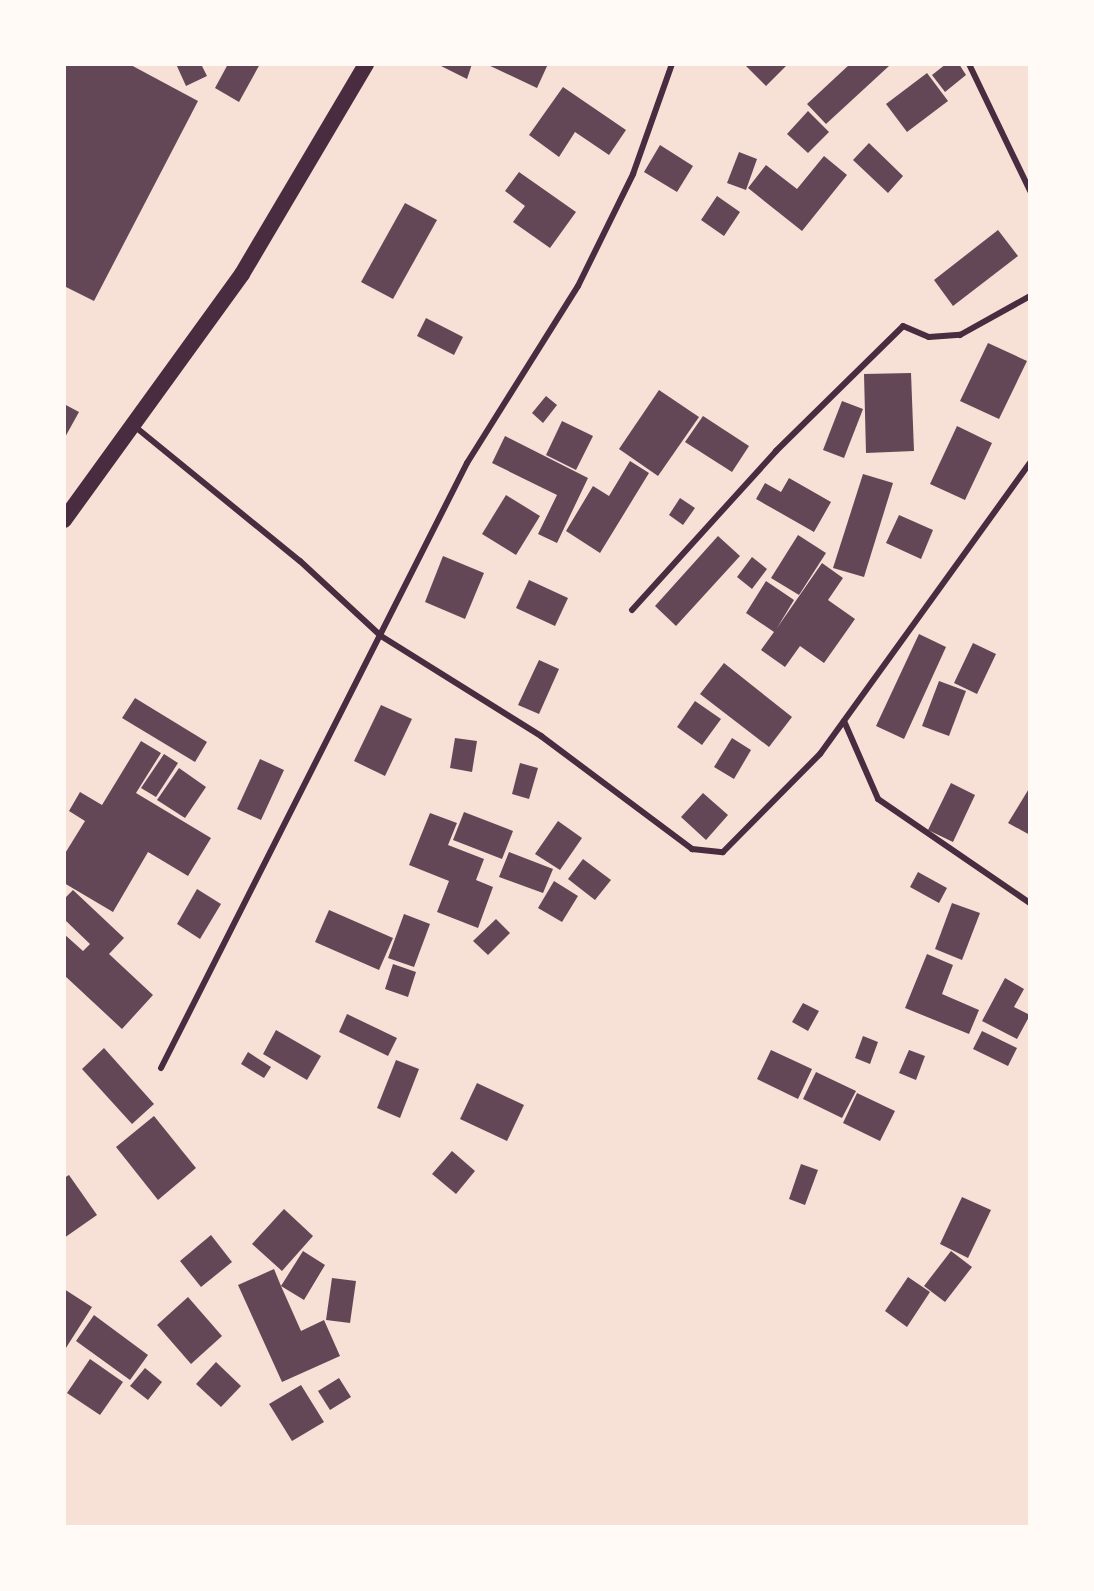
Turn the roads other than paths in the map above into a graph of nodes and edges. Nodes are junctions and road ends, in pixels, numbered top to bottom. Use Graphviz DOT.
graph roads {
  1 [pos="366,64"];
  2 [pos="672,64"];
  3 [pos="969,64"];
  4 [pos="1029,191"];
  5 [pos="1029,296"];
  6 [pos="133,424"];
  7 [pos="1029,463"];
  8 [pos="64,520"];
  9 [pos="632,610"];
  10 [pos="381,636"];
  11 [pos="844,721"];
  12 [pos="1029,903"];
  13 [pos="161,1068"];
  1 -- 6 [label="highway"];
  2 -- 10 [label="street"];
  3 -- 4 [label="street"];
  5 -- 9 [label="street"];
  6 -- 8 [label="highway"];
  6 -- 10 [label="street"];
  7 -- 11 [label="street"];
  10 -- 11 [label="street"];
  10 -- 13 [label="street"];
  11 -- 12 [label="street"];
}
